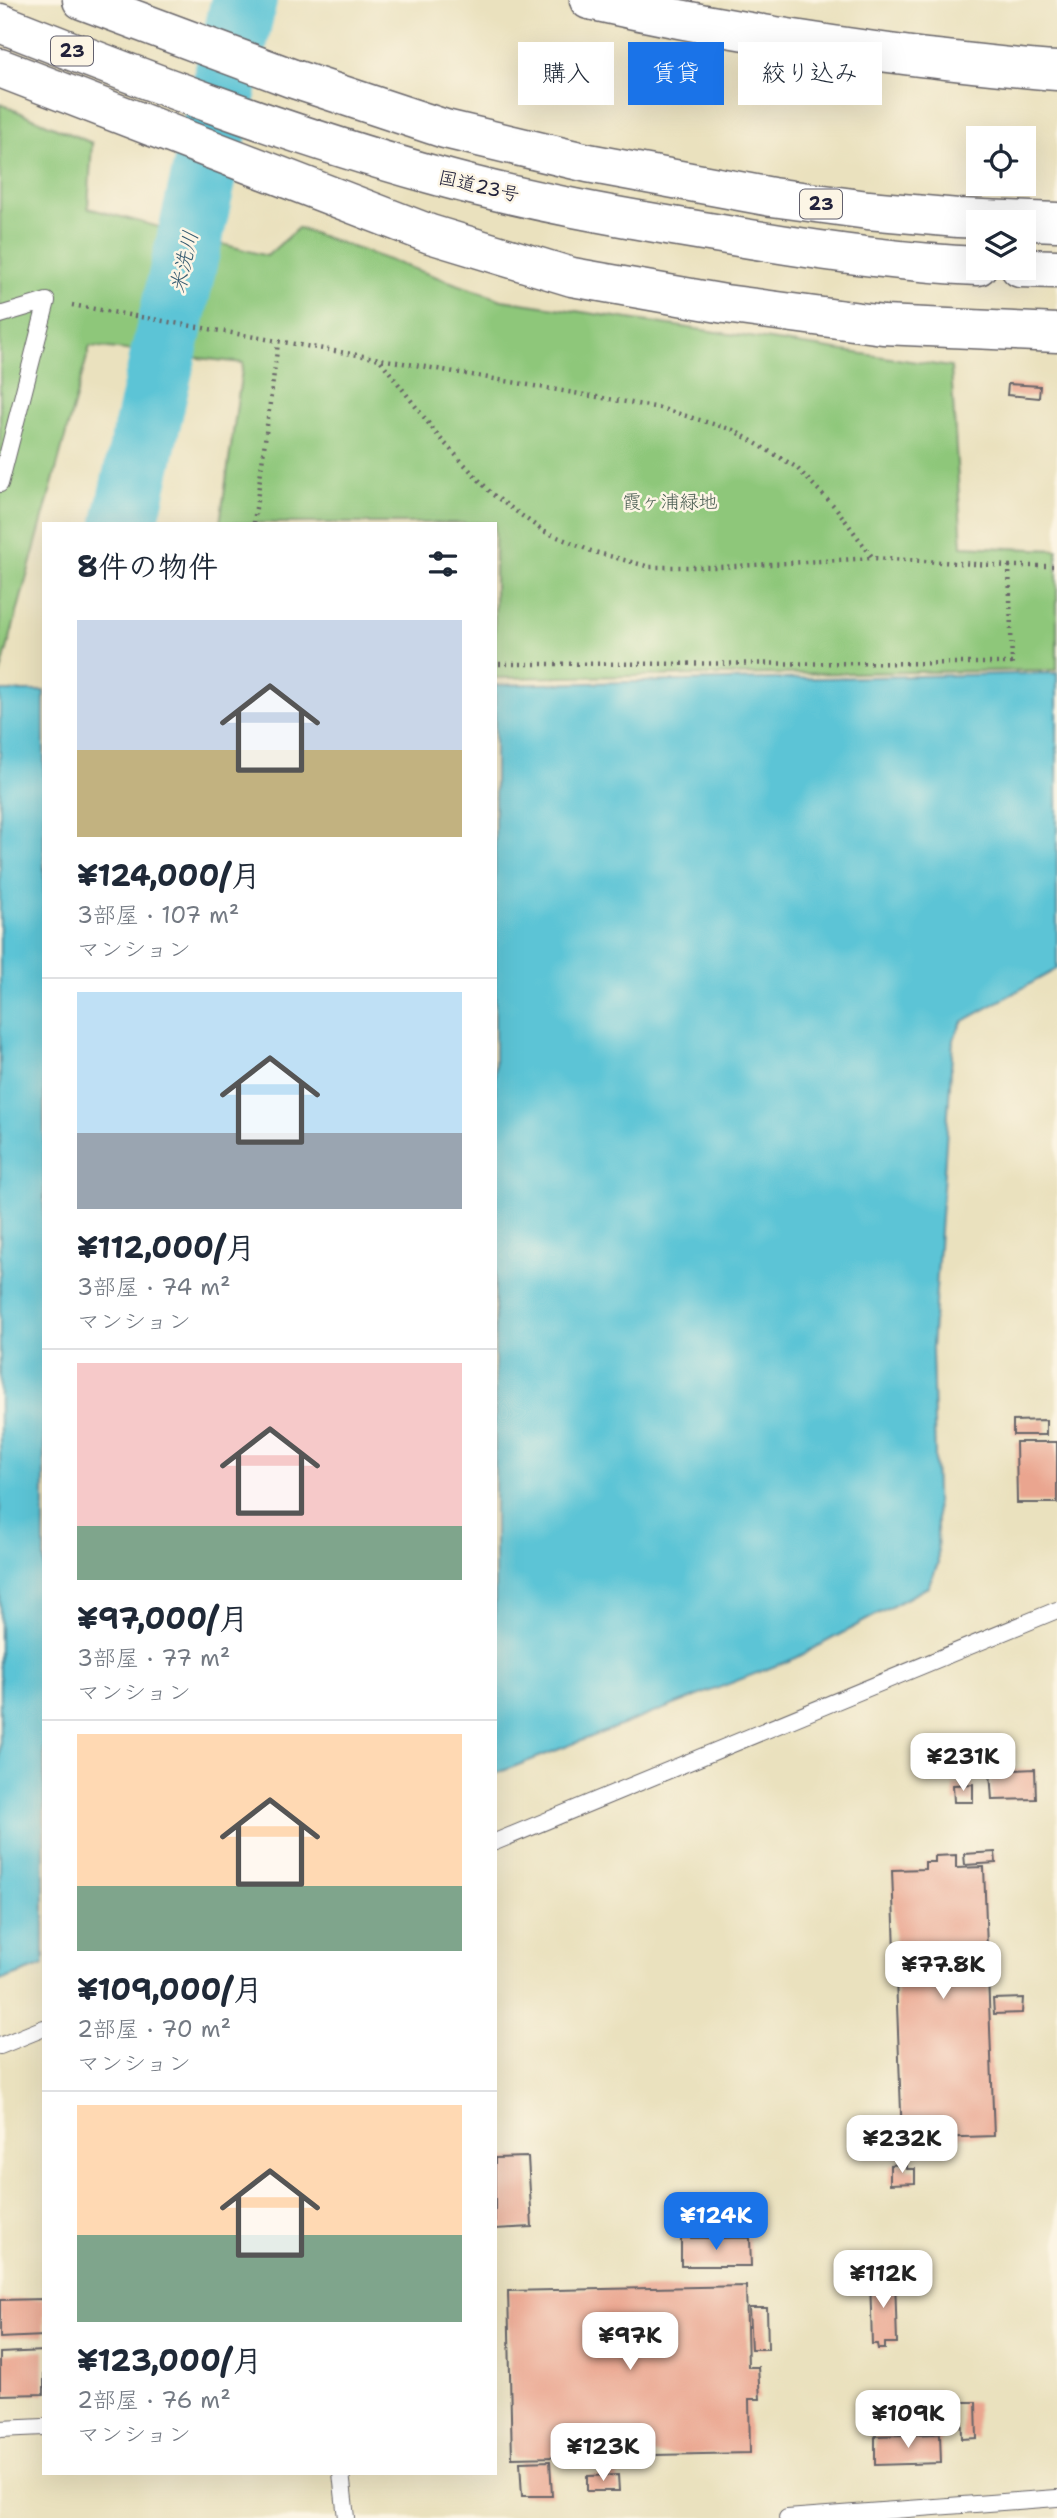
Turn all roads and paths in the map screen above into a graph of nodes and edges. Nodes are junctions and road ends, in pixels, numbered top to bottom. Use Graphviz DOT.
graph roads {
  1 [pos="82,0"];
  2 [pos="589,0"];
  3 [pos="0,23"];
  4 [pos="0,68"];
  5 [pos="1057,71"];
  6 [pos="1057,222"];
  7 [pos="966,265"];
  8 [pos="1036,268"];
  9 [pos="1057,269"];
  10 [pos="47,301"];
  11 [pos="0,315"];
  12 [pos="1057,333"];
  13 [pos="278,343"];
  14 [pos="381,360"];
  15 [pos="0,484"];
  16 [pos="254,522"];
  17 [pos="873,558"];
  18 [pos="1009,566"];
  19 [pos="1057,566"];
  20 [pos="497,664"];
  21 [pos="1057,1610"];
  22 [pos="497,1841"];
  23 [pos="42,2029"];
  24 [pos="0,2046"];
  25 [pos="42,2427"];
  26 [pos="0,2428"];
  27 [pos="341,2475"];
  28 [pos="1057,2498"];
  29 [pos="346,2518"];
  30 [pos="787,2518"];
  1 -- 6 [label="highway, 23"];
  2 -- 5 [label="highway"];
  3 -- 7 [label="highway, 国道23号 / 23"];
  4 -- 12 [label="highway"];
  8 -- 9 [label="highway"];
  10 -- 11 [label="lane"];
  10 -- 13 [label="path"];
  10 -- 15 [label="lane"];
  13 -- 14 [label="path"];
  13 -- 16 [label="path"];
  14 -- 17 [label="path"];
  14 -- 17 [label="path"];
  17 -- 18 [label="path"];
  18 -- 19 [label="path"];
  18 -- 20 [label="path"];
  21 -- 22 [label="lane"];
  23 -- 24 [label="lane"];
  25 -- 26 [label="lane"];
  27 -- 29 [label="lane"];
  28 -- 30 [label="lane"];
}
